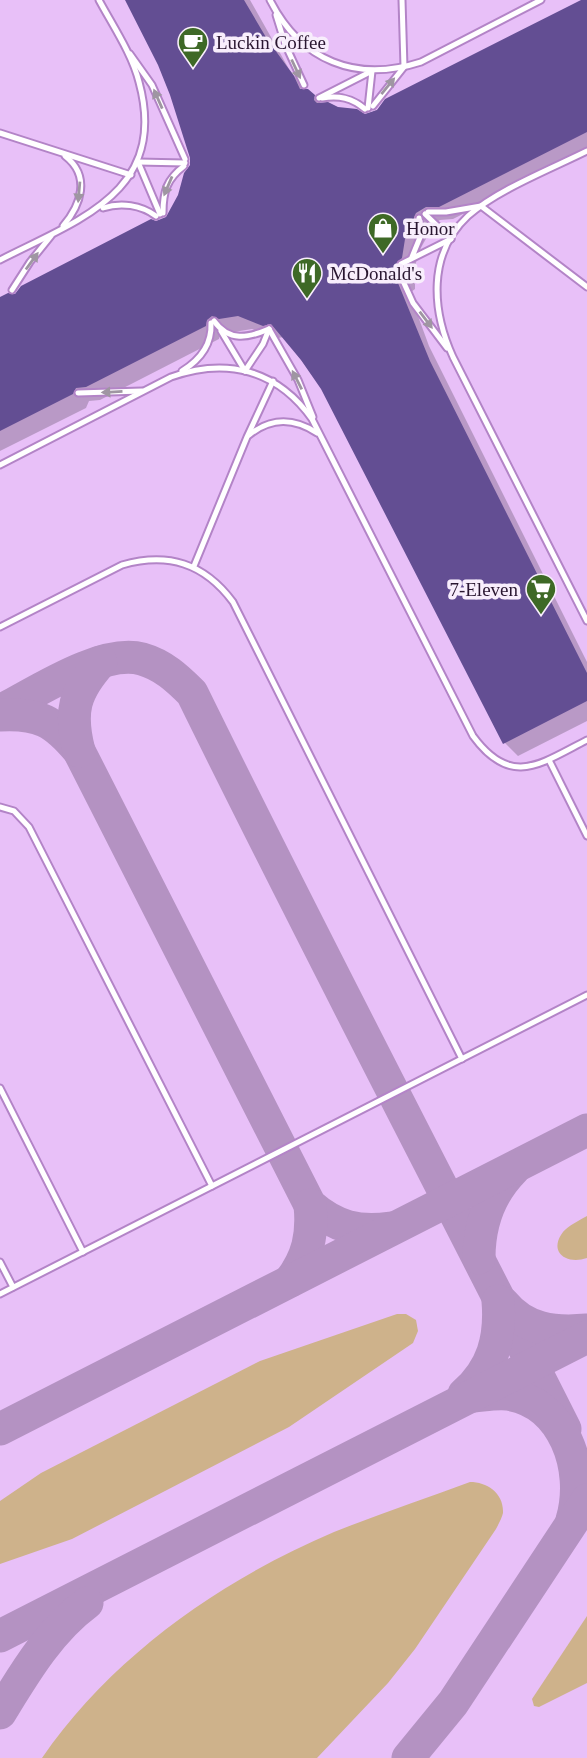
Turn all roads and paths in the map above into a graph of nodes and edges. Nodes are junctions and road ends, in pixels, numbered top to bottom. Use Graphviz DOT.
graph roads {
  1 [pos="99,0"];
  2 [pos="402,0"];
  3 [pos="541,0"];
  4 [pos="271,3"];
  5 [pos="123,45"];
  6 [pos="404,67"];
  7 [pos="372,71"];
  8 [pos="304,86"];
  9 [pos="368,107"];
  10 [pos="0,133"];
  11 [pos="587,151"];
  12 [pos="63,154"];
  13 [pos="138,163"];
  14 [pos="185,163"];
  15 [pos="131,174"];
  16 [pos="481,206"];
  17 [pos="96,209"];
  18 [pos="160,214"];
  19 [pos="424,215"];
  20 [pos="57,231"];
  21 [pos="451,239"];
  22 [pos="0,260"];
  23 [pos="410,260"];
  24 [pos="401,264"];
  25 [pos="403,281"];
  26 [pos="587,287"];
  27 [pos="12,290"];
  28 [pos="220,328"];
  29 [pos="269,329"];
  30 [pos="453,357"];
  31 [pos="245,370"];
  32 [pos="171,377"];
  33 [pos="273,381"];
  34 [pos="145,390"];
  35 [pos="78,393"];
  36 [pos="320,435"];
  37 [pos="247,437"];
  38 [pos="0,465"];
  39 [pos="194,566"];
  40 [pos="587,621"];
  41 [pos="0,626"];
  42 [pos="587,740"];
  43 [pos="549,760"];
  44 [pos="0,807"];
  45 [pos="587,836"];
  46 [pos="587,995"];
  47 [pos="462,1059"];
  48 [pos="0,1088"];
  49 [pos="212,1186"];
  50 [pos="83,1252"];
  51 [pos="0,1262"];
  52 [pos="13,1287"];
  53 [pos="0,1294"];
  1 -- 5 [label="lane"];
  2 -- 6 [label="lane"];
  3 -- 6 [label="lane"];
  4 -- 7 [label="lane"];
  4 -- 8 [label="lane, one-way"];
  5 -- 13 [label="lane"];
  14 -- 5 [label="lane, one-way"];
  6 -- 7 [label="lane"];
  9 -- 6 [label="lane, one-way"];
  7 -- 9 [label="lane"];
  7 -- 9 [label="lane"];
  10 -- 12 [label="lane"];
  11 -- 16 [label="lane"];
  12 -- 15 [label="lane"];
  12 -- 20 [label="lane, one-way"];
  13 -- 14 [label="lane"];
  13 -- 15 [label="lane"];
  13 -- 18 [label="lane"];
  14 -- 18 [label="lane, one-way"];
  15 -- 17 [label="lane"];
  16 -- 19 [label="lane"];
  16 -- 21 [label="lane"];
  16 -- 26 [label="lane"];
  17 -- 18 [label="lane"];
  17 -- 20 [label="lane"];
  19 -- 21 [label="lane"];
  19 -- 23 [label="lane"];
  20 -- 22 [label="lane"];
  27 -- 20 [label="lane, one-way"];
  21 -- 23 [label="lane"];
  21 -- 30 [label="lane"];
  23 -- 24 [label="lane"];
  25 -- 30 [label="lane, one-way"];
  28 -- 29 [label="lane"];
  28 -- 31 [label="lane"];
  28 -- 32 [label="lane"];
  29 -- 31 [label="lane"];
  36 -- 29 [label="lane, one-way"];
  30 -- 40 [label="lane"];
  31 -- 32 [label="lane"];
  31 -- 33 [label="lane"];
  32 -- 34 [label="lane"];
  33 -- 36 [label="lane"];
  33 -- 37 [label="lane"];
  34 -- 35 [label="lane, one-way"];
  34 -- 38 [label="lane"];
  36 -- 37 [label="lane"];
  36 -- 43 [label="lane"];
  37 -- 39 [label="lane"];
  39 -- 41 [label="lane"];
  39 -- 47 [label="lane"];
  42 -- 43 [label="lane"];
  43 -- 45 [label="lane"];
  44 -- 49 [label="lane"];
  46 -- 47 [label="lane"];
  47 -- 49 [label="lane"];
  48 -- 50 [label="lane"];
  49 -- 50 [label="lane"];
  50 -- 52 [label="lane"];
  51 -- 52 [label="lane"];
  52 -- 53 [label="lane"];
}
